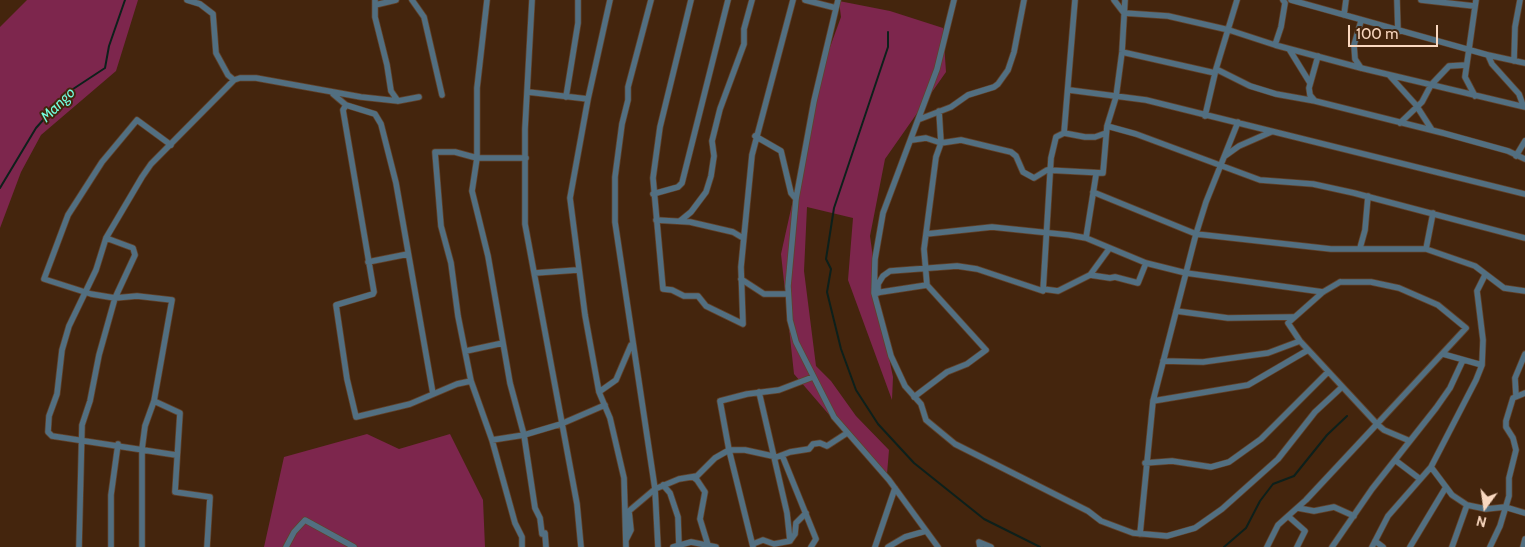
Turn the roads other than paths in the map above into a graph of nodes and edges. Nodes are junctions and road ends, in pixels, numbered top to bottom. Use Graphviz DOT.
graph roads {
  1 [pos="187,0"];
  2 [pos="396,0"];
  3 [pos="412,0"];
  4 [pos="487,0"];
  5 [pos="532,0"];
  6 [pos="578,0"];
  7 [pos="610,0"];
  8 [pos="651,0"];
  9 [pos="691,0"];
  10 [pos="728,0"];
  11 [pos="752,0"];
  12 [pos="793,0"];
  13 [pos="804,0"];
  14 [pos="838,0"];
  15 [pos="954,0"];
  16 [pos="1024,0"];
  17 [pos="1075,0"];
  18 [pos="1114,0"];
  19 [pos="1125,0"];
  20 [pos="1237,0"];
  21 [pos="1284,0"];
  22 [pos="1291,0"];
  23 [pos="1397,0"];
  24 [pos="1421,0"];
  25 [pos="1520,0"];
  26 [pos="1346,1"];
  27 [pos="1435,1"];
  28 [pos="375,3"];
  29 [pos="1475,3"];
  30 [pos="836,8"];
  31 [pos="1124,13"];
  32 [pos="1344,15"];
  33 [pos="1361,21"];
  34 [pos="1229,30"];
  35 [pos="1398,32"];
  36 [pos="1274,45"];
  37 [pos="1289,49"];
  38 [pos="1470,50"];
  39 [pos="1122,52"];
  40 [pos="1488,55"];
  41 [pos="1318,56"];
  42 [pos="1514,61"];
  43 [pos="1525,63"];
  44 [pos="1466,65"];
  45 [pos="1361,68"];
  46 [pos="1216,71"];
  47 [pos="1389,75"];
  48 [pos="234,80"];
  49 [pos="1310,83"];
  50 [pos="1431,86"];
  51 [pos="1069,90"];
  52 [pos="528,92"];
  53 [pos="332,93"];
  54 [pos="442,95"];
  55 [pos="1116,96"];
  56 [pos="1476,96"];
  57 [pos="419,97"];
  58 [pos="566,97"];
  59 [pos="588,99"];
  60 [pos="398,101"];
  61 [pos="1315,101"];
  62 [pos="346,105"];
  63 [pos="1416,105"];
  64 [pos="1524,106"];
  65 [pos="939,111"];
  66 [pos="1205,116"];
  67 [pos="920,119"];
  68 [pos="1238,122"];
  69 [pos="1400,123"];
  70 [pos="1107,126"];
  71 [pos="1432,130"];
  72 [pos="1271,132"];
  73 [pos="1106,133"];
  74 [pos="1064,134"];
  75 [pos="756,136"];
  76 [pos="912,140"];
  77 [pos="1525,141"];
  78 [pos="941,143"];
  79 [pos="171,145"];
  80 [pos="1225,156"];
  81 [pos="1516,156"];
  82 [pos="477,158"];
  83 [pos="526,158"];
  84 [pos="1525,159"];
  85 [pos="1222,166"];
  86 [pos="1050,170"];
  87 [pos="1096,174"];
  88 [pos="1093,192"];
  89 [pos="654,194"];
  90 [pos="1525,194"];
  91 [pos="1368,196"];
  92 [pos="796,200"];
  93 [pos="1433,214"];
  94 [pos="656,220"];
  95 [pos="680,221"];
  96 [pos="1047,233"];
  97 [pos="926,234"];
  98 [pos="1196,234"];
  99 [pos="106,238"];
  100 [pos="743,238"];
  101 [pos="1086,238"];
  102 [pos="1525,238"];
  103 [pos="1360,248"];
  104 [pos="1110,249"];
  105 [pos="1426,249"];
  106 [pos="408,254"];
  107 [pos="368,262"];
  108 [pos="1146,263"];
  109 [pos="924,267"];
  110 [pos="577,270"];
  111 [pos="535,273"];
  112 [pos="1186,273"];
  113 [pos="1090,275"];
  114 [pos="1485,275"];
  115 [pos="741,279"];
  116 [pos="928,285"];
  117 [pos="1043,289"];
  118 [pos="1525,291"];
  119 [pos="84,292"];
  120 [pos="1324,292"];
  121 [pos="876,293"];
  122 [pos="788,294"];
  123 [pos="115,298"];
  124 [pos="1176,311"];
  125 [pos="1293,317"];
  126 [pos="1300,341"];
  127 [pos="503,342"];
  128 [pos="632,343"];
  129 [pos="1308,350"];
  130 [pos="466,351"];
  131 [pos="1444,354"];
  132 [pos="1525,354"];
  133 [pos="1463,360"];
  134 [pos="1163,361"];
  135 [pos="1482,365"];
  136 [pos="1328,372"];
  137 [pos="813,377"];
  138 [pos="471,381"];
  139 [pos="1342,387"];
  140 [pos="599,392"];
  141 [pos="759,392"];
  142 [pos="1525,393"];
  143 [pos="433,394"];
  144 [pos="1516,396"];
  145 [pos="914,397"];
  146 [pos="1153,400"];
  147 [pos="154,401"];
  148 [pos="605,405"];
  149 [pos="561,424"];
  150 [pos="1377,424"];
  151 [pos="847,433"];
  152 [pos="524,435"];
  153 [pos="81,438"];
  154 [pos="492,440"];
  155 [pos="1410,441"];
  156 [pos="118,444"];
  157 [pos="142,449"];
  158 [pos="729,450"];
  159 [pos="176,455"];
  160 [pos="782,455"];
  161 [pos="773,457"];
  162 [pos="1394,460"];
  163 [pos="1145,464"];
  164 [pos="1430,468"];
  165 [pos="693,477"];
  166 [pos="1420,479"];
  167 [pos="663,485"];
  168 [pos="895,488"];
  169 [pos="1446,488"];
  170 [pos="655,489"];
  171 [pos="1467,505"];
  172 [pos="1505,507"];
  173 [pos="1298,508"];
  174 [pos="806,513"];
  175 [pos="1525,513"];
  176 [pos="1288,516"];
  177 [pos="1354,516"];
  178 [pos="926,530"];
  179 [pos="581,533"];
  180 [pos="1140,534"];
  181 [pos="1525,539"];
  182 [pos="790,541"];
  183 [pos="1375,541"];
  184 [pos="626,545"];
  185 [pos="703,545"];
  186 [pos="677,546"];
  187 [pos="753,546"];
  188 [pos="79,547"];
  189 [pos="111,547"];
  190 [pos="142,547"];
  191 [pos="207,547"];
  192 [pos="286,547"];
  193 [pos="354,547"];
  194 [pos="522,547"];
  195 [pos="546,547"];
  196 [pos="581,547"];
  197 [pos="586,547"];
  198 [pos="658,547"];
  199 [pos="716,547"];
  200 [pos="811,547"];
  201 [pos="875,547"];
  202 [pos="888,547"];
  203 [pos="938,547"];
  204 [pos="980,547"];
  205 [pos="991,547"];
  206 [pos="1267,547"];
  207 [pos="1297,547"];
  208 [pos="1332,547"];
  209 [pos="1372,547"];
  210 [pos="1383,547"];
  211 [pos="1410,547"];
  212 [pos="1452,547"];
  213 [pos="1490,547"];
  214 [pos="1522,547"];
  1 -- 48 [label="street"];
  2 -- 28 [label="street"];
  3 -- 54 [label="street"];
  4 -- 82 [label="street"];
  5 -- 52 [label="street"];
  6 -- 58 [label="street"];
  7 -- 59 [label="street"];
  8 -- 128 [label="street"];
  9 -- 89 [label="street"];
  10 -- 89 [label="street"];
  11 -- 95 [label="street"];
  12 -- 75 [label="street"];
  13 -- 30 [label="street"];
  14 -- 30 [label="street"];
  15 -- 67 [label="street"];
  16 -- 65 [label="street"];
  17 -- 51 [label="street"];
  18 -- 31 [label="street"];
  19 -- 31 [label="street"];
  20 -- 34 [label="street"];
  21 -- 36 [label="street"];
  22 -- 32 [label="street"];
  23 -- 35 [label="street"];
  24 -- 27 [label="street"];
  25 -- 42 [label="street"];
  26 -- 32 [label="street"];
  27 -- 29 [label="street"];
  28 -- 60 [label="street"];
  29 -- 38 [label="street"];
  30 -- 92 [label="street"];
  31 -- 34 [label="street"];
  31 -- 39 [label="street"];
  32 -- 33 [label="street"];
  33 -- 35 [label="street"];
  33 -- 45 [label="street"];
  34 -- 36 [label="street"];
  34 -- 46 [label="street"];
  35 -- 38 [label="street"];
  36 -- 37 [label="street"];
  37 -- 41 [label="street"];
  37 -- 49 [label="street"];
  38 -- 40 [label="street"];
  38 -- 44 [label="street"];
  39 -- 46 [label="street"];
  39 -- 55 [label="street"];
  40 -- 42 [label="street"];
  40 -- 64 [label="street"];
  41 -- 45 [label="street"];
  41 -- 49 [label="street"];
  42 -- 43 [label="street"];
  44 -- 50 [label="street"];
  44 -- 56 [label="street"];
  45 -- 47 [label="street"];
  46 -- 61 [label="street"];
  46 -- 66 [label="street"];
  47 -- 50 [label="street"];
  47 -- 63 [label="street"];
  48 -- 53 [label="street"];
  48 -- 79 [label="street"];
  49 -- 61 [label="street"];
  50 -- 56 [label="street"];
  50 -- 63 [label="street"];
  51 -- 55 [label="street"];
  51 -- 74 [label="street"];
  52 -- 58 [label="street"];
  52 -- 83 [label="street"];
  53 -- 60 [label="street"];
  53 -- 62 [label="street"];
  55 -- 66 [label="street"];
  55 -- 70 [label="street"];
  56 -- 64 [label="street"];
  57 -- 60 [label="street"];
  58 -- 59 [label="street"];
  59 -- 110 [label="street"];
  61 -- 69 [label="street"];
  62 -- 106 [label="street"];
  62 -- 107 [label="street"];
  63 -- 69 [label="street"];
  63 -- 71 [label="street"];
  65 -- 67 [label="street"];
  65 -- 78 [label="street"];
  66 -- 68 [label="street"];
  67 -- 76 [label="street"];
  68 -- 72 [label="street"];
  68 -- 80 [label="street"];
  69 -- 71 [label="street"];
  70 -- 73 [label="street"];
  70 -- 85 [label="street"];
  71 -- 81 [label="street"];
  72 -- 80 [label="street"];
  72 -- 90 [label="street"];
  73 -- 74 [label="street"];
  73 -- 87 [label="street"];
  74 -- 86 [label="street"];
  75 -- 92 [label="street"];
  75 -- 100 [label="street"];
  76 -- 78 [label="street"];
  76 -- 121 [label="street"];
  77 -- 81 [label="street"];
  78 -- 86 [label="street"];
  78 -- 97 [label="street"];
  79 -- 99 [label="street"];
  79 -- 119 [label="street"];
  80 -- 85 [label="street"];
  81 -- 84 [label="street"];
  82 -- 83 [label="street"];
  82 -- 127 [label="street"];
  82 -- 130 [label="street"];
  83 -- 111 [label="street"];
  85 -- 91 [label="street"];
  85 -- 98 [label="street"];
  86 -- 87 [label="street"];
  86 -- 96 [label="street"];
  87 -- 88 [label="street"];
  88 -- 98 [label="street"];
  88 -- 101 [label="street"];
  89 -- 94 [label="street"];
  91 -- 93 [label="street"];
  91 -- 103 [label="street"];
  92 -- 122 [label="street"];
  93 -- 102 [label="street"];
  93 -- 105 [label="street"];
  94 -- 95 [label="street"];
  94 -- 115 [label="street"];
  95 -- 100 [label="street"];
  96 -- 97 [label="street"];
  96 -- 101 [label="street"];
  96 -- 117 [label="street"];
  97 -- 109 [label="street"];
  98 -- 103 [label="street"];
  98 -- 112 [label="street"];
  99 -- 119 [label="street"];
  99 -- 123 [label="street"];
  100 -- 115 [label="street"];
  101 -- 104 [label="street"];
  103 -- 105 [label="street"];
  104 -- 108 [label="street"];
  104 -- 113 [label="street"];
  105 -- 114 [label="street"];
  106 -- 107 [label="street"];
  106 -- 143 [label="street"];
  107 -- 143 [label="street"];
  108 -- 112 [label="street"];
  108 -- 113 [label="street"];
  109 -- 116 [label="street"];
  109 -- 117 [label="street"];
  109 -- 121 [label="street"];
  110 -- 111 [label="street"];
  110 -- 140 [label="street"];
  111 -- 149 [label="street"];
  112 -- 120 [label="street"];
  112 -- 124 [label="street"];
  113 -- 117 [label="street"];
  114 -- 118 [label="street"];
  114 -- 135 [label="street"];
  115 -- 122 [label="street"];
  116 -- 121 [label="street"];
  116 -- 145 [label="street"];
  119 -- 123 [label="street"];
  119 -- 153 [label="street"];
  120 -- 125 [label="street"];
  120 -- 131 [label="street"];
  121 -- 145 [label="street"];
  122 -- 137 [label="street"];
  123 -- 147 [label="street"];
  123 -- 153 [label="street"];
  124 -- 125 [label="street"];
  124 -- 134 [label="street"];
  125 -- 126 [label="street"];
  126 -- 129 [label="street"];
  126 -- 134 [label="street"];
  127 -- 130 [label="street"];
  127 -- 152 [label="street"];
  128 -- 140 [label="street"];
  128 -- 170 [label="street"];
  129 -- 136 [label="street"];
  129 -- 146 [label="street"];
  130 -- 138 [label="street"];
  131 -- 133 [label="street"];
  131 -- 150 [label="street"];
  132 -- 144 [label="street"];
  133 -- 135 [label="street"];
  133 -- 155 [label="street"];
  134 -- 146 [label="street"];
  135 -- 164 [label="street"];
  136 -- 139 [label="street"];
  136 -- 163 [label="street"];
  137 -- 141 [label="street"];
  137 -- 151 [label="street"];
  138 -- 143 [label="street"];
  138 -- 154 [label="street"];
  139 -- 150 [label="street"];
  139 -- 180 [label="street"];
  140 -- 148 [label="street"];
  141 -- 158 [label="street"];
  141 -- 161 [label="street"];
  142 -- 144 [label="street"];
  144 -- 172 [label="street"];
  145 -- 180 [label="street"];
  146 -- 163 [label="street"];
  147 -- 157 [label="street"];
  147 -- 159 [label="street"];
  148 -- 149 [label="street"];
  148 -- 184 [label="street"];
  149 -- 152 [label="street"];
  149 -- 179 [label="street"];
  150 -- 155 [label="street"];
  150 -- 173 [label="street"];
  151 -- 160 [label="street"];
  151 -- 168 [label="street"];
  152 -- 154 [label="street"];
  152 -- 195 [label="street"];
  153 -- 156 [label="street"];
  153 -- 188 [label="street"];
  154 -- 194 [label="street"];
  155 -- 162 [label="street"];
  156 -- 157 [label="street"];
  156 -- 189 [label="street"];
  157 -- 159 [label="street"];
  157 -- 190 [label="street"];
  158 -- 161 [label="street"];
  158 -- 165 [label="street"];
  158 -- 187 [label="street"];
  159 -- 191 [label="street"];
  160 -- 161 [label="street"];
  160 -- 174 [label="street"];
  161 -- 182 [label="street"];
  162 -- 166 [label="street"];
  162 -- 177 [label="street"];
  163 -- 180 [label="street"];
  164 -- 166 [label="street"];
  164 -- 169 [label="street"];
  165 -- 167 [label="street"];
  165 -- 185 [label="street"];
  166 -- 183 [label="street"];
  167 -- 170 [label="street"];
  167 -- 186 [label="street"];
  168 -- 178 [label="street"];
  168 -- 201 [label="street"];
  169 -- 171 [label="street"];
  169 -- 211 [label="street"];
  170 -- 184 [label="street"];
  170 -- 198 [label="street"];
  171 -- 172 [label="street"];
  171 -- 212 [label="street"];
  172 -- 175 [label="street"];
  172 -- 213 [label="street"];
  173 -- 176 [label="street"];
  173 -- 177 [label="street"];
  174 -- 182 [label="street"];
  174 -- 200 [label="street"];
  176 -- 206 [label="street"];
  176 -- 207 [label="street"];
  177 -- 208 [label="street"];
  178 -- 202 [label="street"];
  178 -- 203 [label="street"];
  179 -- 196 [label="street"];
  179 -- 197 [label="street"];
  181 -- 214 [label="street"];
  182 -- 187 [label="street"];
  183 -- 209 [label="street"];
  183 -- 210 [label="street"];
  185 -- 186 [label="street"];
  185 -- 199 [label="street"];
  192 -- 193 [label="street"];
  204 -- 205 [label="street"];
}
